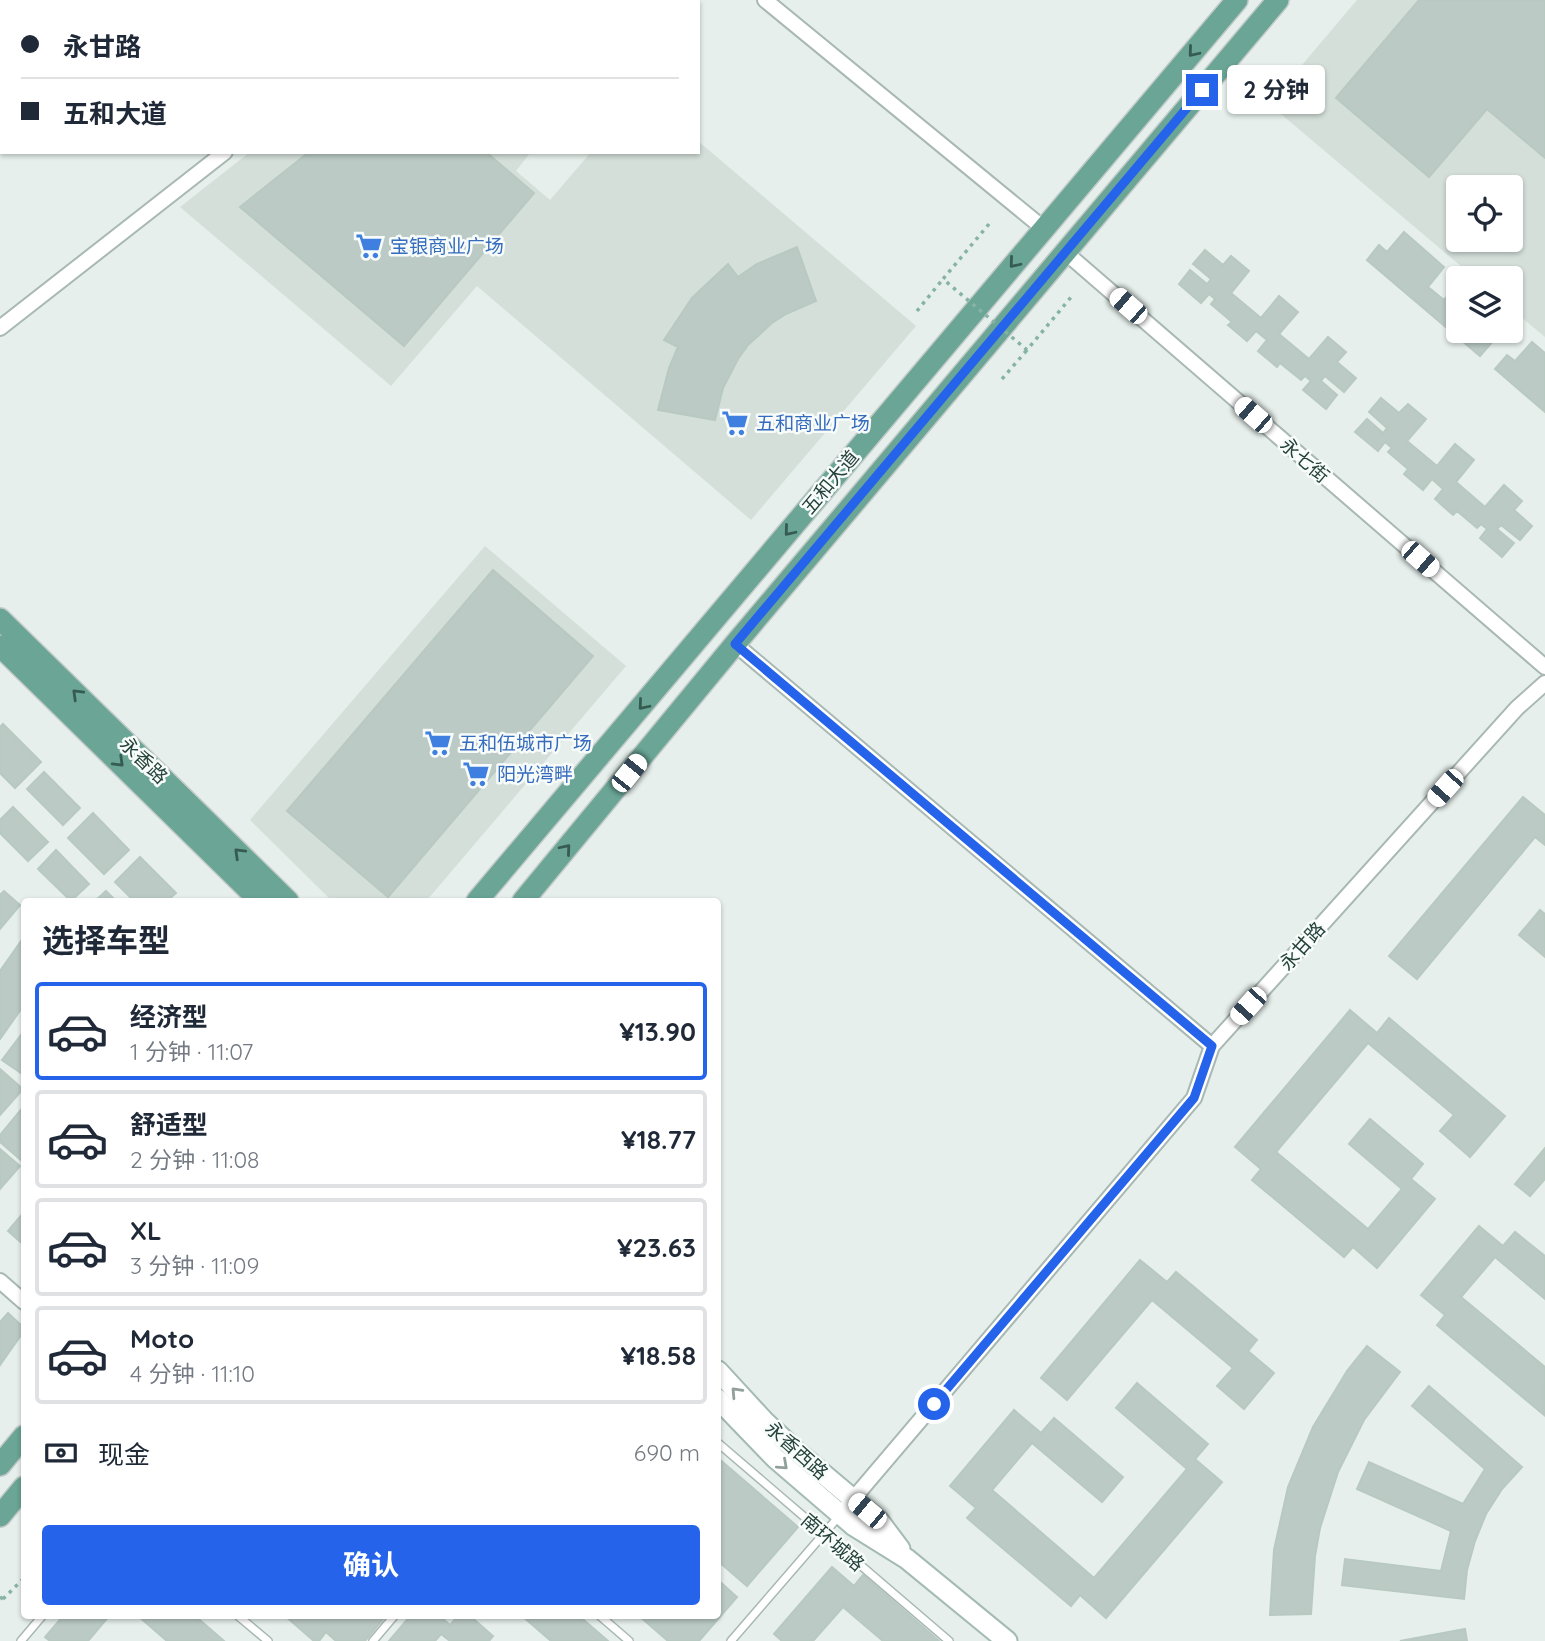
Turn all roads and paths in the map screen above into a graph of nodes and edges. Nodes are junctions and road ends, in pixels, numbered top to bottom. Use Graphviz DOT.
graph roads {
  1 [pos="765,0"];
  2 [pos="1237,0"];
  3 [pos="1278,0"];
  4 [pos="222,154"];
  5 [pos="989,224"];
  6 [pos="1043,228"];
  7 [pos="1065,252"];
  8 [pos="943,279"];
  9 [pos="1072,296"];
  10 [pos="917,311"];
  11 [pos="0,328"];
  12 [pos="1027,350"];
  13 [pos="1002,379"];
  14 [pos="0,619"];
  15 [pos="735,644"];
  16 [pos="0,646"];
  17 [pos="1545,667"];
  18 [pos="1545,683"];
  19 [pos="257,898"];
  20 [pos="285,898"];
  21 [pos="482,898"];
  22 [pos="525,898"];
  23 [pos="1212,1046"];
  24 [pos="0,1281"];
  25 [pos="21,1300"];
  26 [pos="721,1374"];
  27 [pos="721,1402"];
  28 [pos="21,1440"];
  29 [pos="721,1446"];
  30 [pos="0,1465"];
  31 [pos="21,1491"];
  32 [pos="853,1499"];
  33 [pos="840,1514"];
  34 [pos="0,1516"];
  35 [pos="823,1534"];
  36 [pos="907,1559"];
  37 [pos="21,1581"];
  38 [pos="1,1599"];
  39 [pos="40,1619"];
  40 [pos="242,1619"];
  41 [pos="392,1619"];
  42 [pos="604,1619"];
  43 [pos="21,1641"];
  44 [pos="268,1641"];
  45 [pos="373,1641"];
  46 [pos="629,1641"];
  47 [pos="732,1641"];
  48 [pos="949,1641"];
  49 [pos="1007,1641"];
  1 -- 6 [label="street"];
  2 -- 6 [label="main road, 五和大道, one-way"];
  3 -- 7 [label="main road, 五和大道"];
  4 -- 11 [label="street"];
  5 -- 8 [label="path, bridge"];
  6 -- 21 [label="main road, 五和大道, one-way"];
  7 -- 15 [label="main road, 五和大道"];
  7 -- 17 [label="street, 永七街"];
  8 -- 10 [label="path"];
  8 -- 12 [label="path, bridge"];
  9 -- 12 [label="path, bridge"];
  12 -- 13 [label="path"];
  20 -- 14 [label="main road, 永香路, one-way"];
  22 -- 15 [label="main road, 五和大道, one-way"];
  15 -- 23 [label="street"];
  16 -- 19 [label="main road, 永香路, one-way"];
  18 -- 23 [label="street, 永甘路"];
  23 -- 32 [label="street, 永甘路"];
  24 -- 25 [label="street"];
  32 -- 26 [label="main road, 永香西路, one-way"];
  27 -- 33 [label="main road, 永香西路, one-way"];
  28 -- 30 [label="main road"];
  29 -- 35 [label="lane, 南环城路"];
  31 -- 34 [label="main road"];
  32 -- 33 [label="street, 永甘路"];
  32 -- 36 [label="main road, 永香西路"];
  33 -- 35 [label="lane"];
  33 -- 36 [label="main road, 永香西路"];
  35 -- 47 [label="lane"];
  35 -- 48 [label="lane, 南环城路"];
  36 -- 49 [label="main road, 永香西路"];
  37 -- 38 [label="path"];
  39 -- 43 [label="lane"];
  40 -- 44 [label="lane"];
  41 -- 45 [label="lane"];
  42 -- 46 [label="lane"];
}
